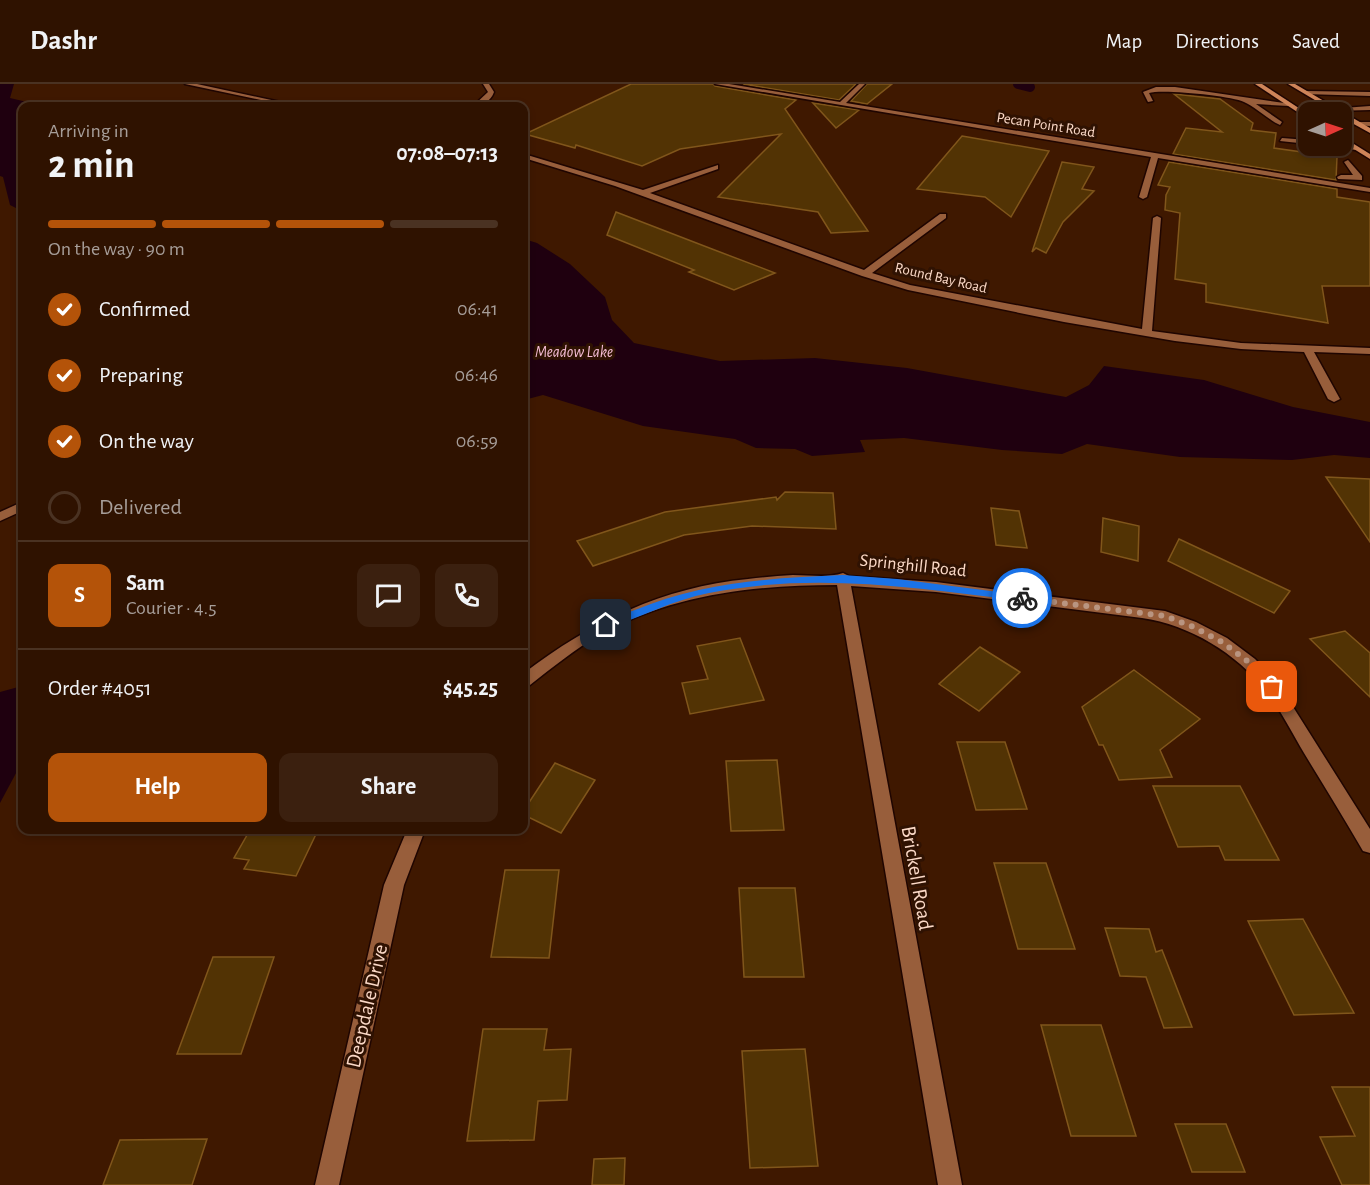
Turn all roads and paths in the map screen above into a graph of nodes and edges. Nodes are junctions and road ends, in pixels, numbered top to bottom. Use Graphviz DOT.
graph roads {
  1 [pos="188,84"];
  2 [pos="486,84"];
  3 [pos="718,84"];
  4 [pos="751,84"];
  5 [pos="862,84"];
  6 [pos="1258,84"];
  7 [pos="1291,84"];
  8 [pos="1307,93"];
  9 [pos="1370,94"];
  10 [pos="1150,101"];
  11 [pos="1251,101"];
  12 [pos="276,102"];
  13 [pos="482,102"];
  14 [pos="843,102"];
  15 [pos="1322,102"];
  16 [pos="1288,104"];
  17 [pos="1370,108"];
  18 [pos="1298,110"];
  19 [pos="1352,110"];
  20 [pos="1352,120"];
  21 [pos="1280,123"];
  22 [pos="1358,124"];
  23 [pos="1370,124"];
  24 [pos="1370,131"];
  25 [pos="1282,140"];
  26 [pos="1298,141"];
  27 [pos="1352,146"];
  28 [pos="1352,148"];
  29 [pos="1355,148"];
  30 [pos="1155,156"];
  31 [pos="528,157"];
  32 [pos="1370,157"];
  33 [pos="1348,162"];
  34 [pos="715,167"];
  35 [pos="1248,171"];
  36 [pos="1359,178"];
  37 [pos="1370,189"];
  38 [pos="643,193"];
  39 [pos="1143,198"];
  40 [pos="943,216"];
  41 [pos="1157,218"];
  42 [pos="865,274"];
  43 [pos="1147,333"];
  44 [pos="1308,350"];
  45 [pos="1370,351"];
  46 [pos="1334,399"];
  47 [pos="18,509"];
  48 [pos="0,517"];
  49 [pos="843,578"];
  50 [pos="528,678"];
  51 [pos="414,834"];
  52 [pos="1370,845"];
  53 [pos="327,1185"];
  54 [pos="950,1185"];
  1 -- 12 [label="street"];
  2 -- 13 [label="street"];
  3 -- 14 [label="street, Pecan Point Road"];
  4 -- 14 [label="street"];
  5 -- 14 [label="street"];
  6 -- 16 [label="main road"];
  7 -- 8 [label="main road"];
  8 -- 9 [label="street"];
  8 -- 15 [label="main road"];
  10 -- 11 [label="street"];
  11 -- 16 [label="street"];
  11 -- 21 [label="street"];
  14 -- 30 [label="street, Pecan Point Road"];
  16 -- 18 [label="main road"];
  17 -- 19 [label="street"];
  20 -- 22 [label="main road"];
  22 -- 23 [label="street"];
  22 -- 24 [label="main road"];
  25 -- 26 [label="street"];
  27 -- 29 [label="main road"];
  28 -- 29 [label="street"];
  29 -- 32 [label="main road"];
  30 -- 35 [label="street, Pecan Point Road"];
  30 -- 39 [label="street"];
  31 -- 38 [label="street, Round Bay Road"];
  33 -- 36 [label="street"];
  34 -- 38 [label="street"];
  35 -- 36 [label="street"];
  35 -- 37 [label="street, Pecan Point Road"];
  36 -- 37 [label="street"];
  38 -- 42 [label="street, Round Bay Road"];
  40 -- 42 [label="street"];
  41 -- 43 [label="street"];
  42 -- 43 [label="street, Round Bay Road"];
  43 -- 44 [label="street, Round Bay Road"];
  44 -- 45 [label="street, Round Bay Road"];
  44 -- 46 [label="street"];
  47 -- 48 [label="street"];
  49 -- 50 [label="street"];
  49 -- 52 [label="street, Springhill Road"];
  49 -- 54 [label="street, Brickell Road"];
  51 -- 53 [label="street, Deepdale Drive"];
}
